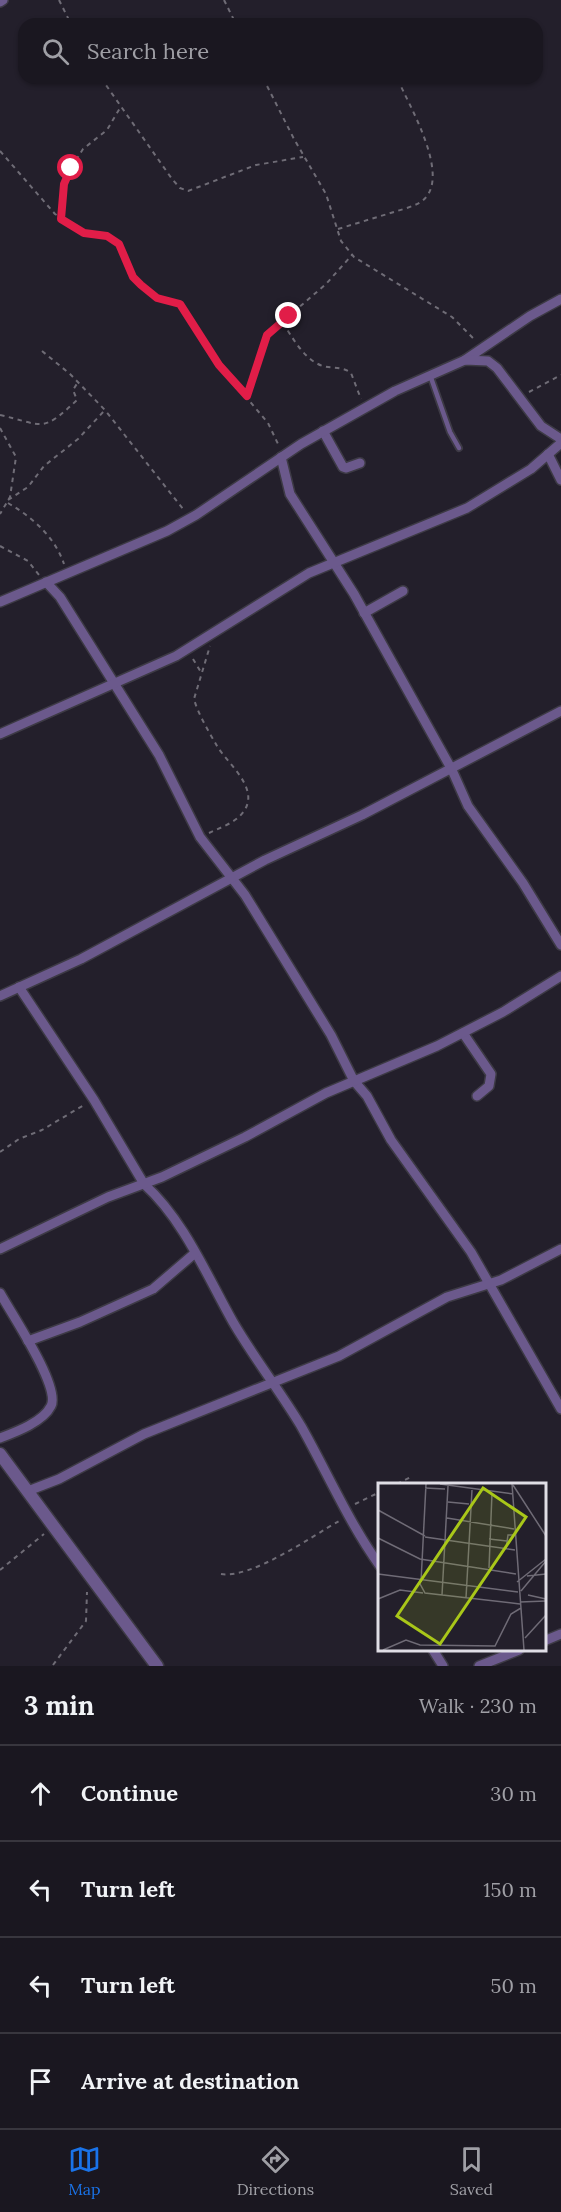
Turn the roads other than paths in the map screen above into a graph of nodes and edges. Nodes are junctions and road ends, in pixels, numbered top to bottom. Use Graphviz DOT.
graph roads {
  1 [pos="561,299"];
  2 [pos="465,360"];
  3 [pos="430,375"];
  4 [pos="323,431"];
  5 [pos="561,441"];
  6 [pos="459,448"];
  7 [pos="548,454"];
  8 [pos="281,458"];
  9 [pos="360,463"];
  10 [pos="561,480"];
  11 [pos="335,562"];
  12 [pos="45,583"];
  13 [pos="404,591"];
  14 [pos="0,602"];
  15 [pos="364,613"];
  16 [pos="112,683"];
  17 [pos="561,711"];
  18 [pos="0,734"];
  19 [pos="452,770"];
  20 [pos="233,877"];
  21 [pos="561,945"];
  22 [pos="561,976"];
  23 [pos="19,987"];
  24 [pos="0,996"];
  25 [pos="463,1033"];
  26 [pos="354,1081"];
  27 [pos="477,1096"];
  28 [pos="144,1184"];
  29 [pos="0,1249"];
  30 [pos="561,1249"];
  31 [pos="195,1253"];
  32 [pos="488,1285"];
  33 [pos="0,1293"];
  34 [pos="28,1341"];
  35 [pos="271,1382"];
  36 [pos="561,1409"];
  37 [pos="0,1438"];
  38 [pos="0,1454"];
  39 [pos="28,1491"];
  40 [pos="378,1563"];
  41 [pos="561,1634"];
  42 [pos="546,1640"];
  43 [pos="434,1651"];
  44 [pos="516,1651"];
  45 [pos="157,1666"];
  46 [pos="443,1666"];
  47 [pos="479,1666"];
  1 -- 2 [label="street"];
  2 -- 3 [label="street"];
  2 -- 5 [label="street"];
  3 -- 4 [label="street"];
  3 -- 6 [label="lane"];
  4 -- 8 [label="street"];
  4 -- 9 [label="street"];
  5 -- 7 [label="street"];
  7 -- 10 [label="street"];
  7 -- 11 [label="street"];
  8 -- 11 [label="street"];
  8 -- 12 [label="street"];
  11 -- 15 [label="street"];
  11 -- 16 [label="street"];
  12 -- 14 [label="street"];
  12 -- 16 [label="street"];
  13 -- 15 [label="street"];
  15 -- 19 [label="street"];
  16 -- 18 [label="street"];
  16 -- 20 [label="street"];
  17 -- 19 [label="street"];
  19 -- 20 [label="street"];
  19 -- 21 [label="street"];
  20 -- 23 [label="street"];
  20 -- 26 [label="street"];
  22 -- 25 [label="street"];
  23 -- 24 [label="street"];
  23 -- 28 [label="street"];
  25 -- 26 [label="street"];
  25 -- 27 [label="street"];
  26 -- 28 [label="street"];
  26 -- 32 [label="street"];
  28 -- 29 [label="street"];
  28 -- 31 [label="street"];
  30 -- 32 [label="street"];
  31 -- 34 [label="street"];
  31 -- 35 [label="street"];
  32 -- 35 [label="street"];
  32 -- 36 [label="street"];
  33 -- 34 [label="street"];
  34 -- 37 [label="street"];
  35 -- 39 [label="street"];
  35 -- 40 [label="street"];
  38 -- 39 [label="street"];
  39 -- 45 [label="street"];
  41 -- 42 [label="street"];
  43 -- 46 [label="street"];
  44 -- 47 [label="street"];
}
